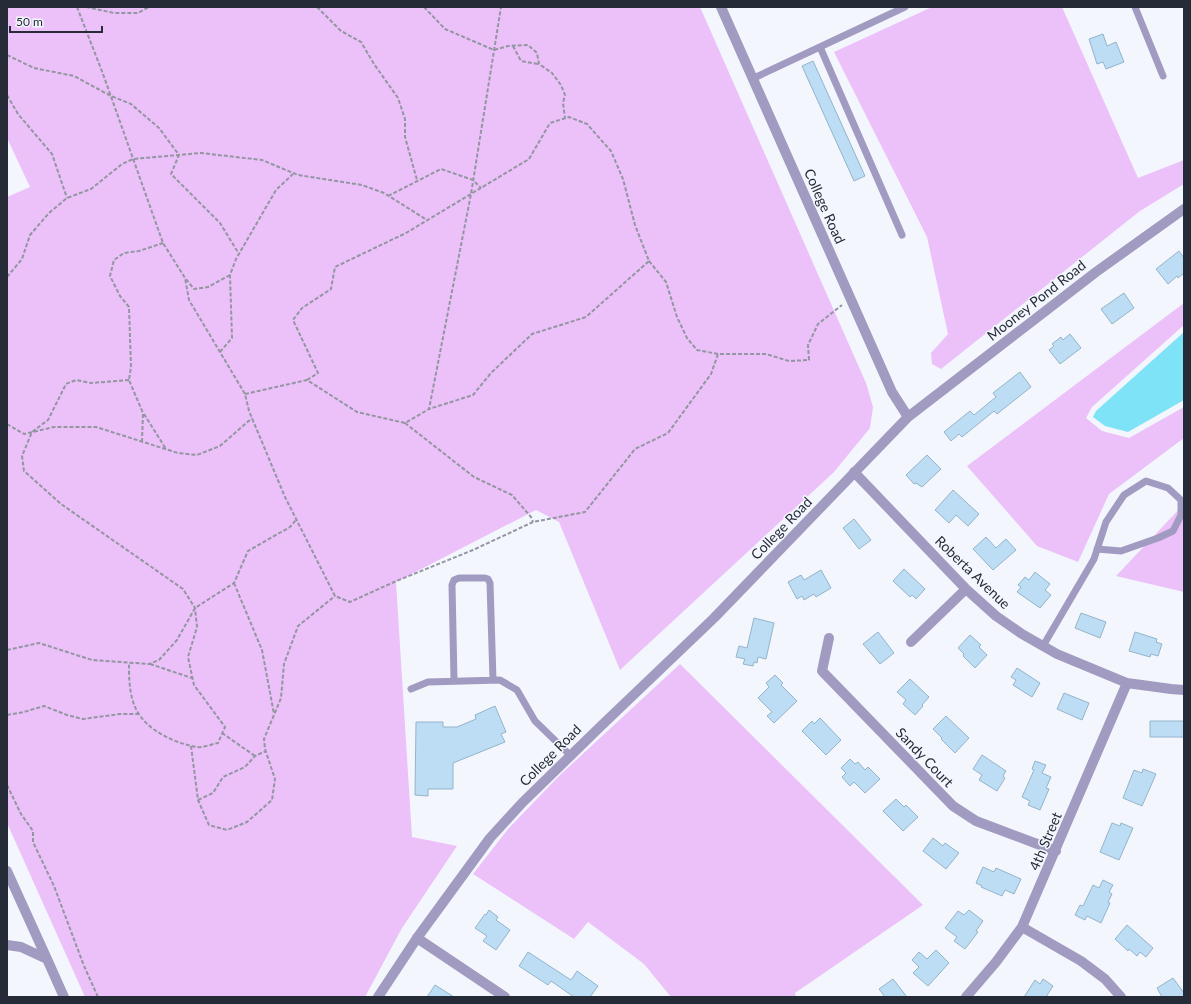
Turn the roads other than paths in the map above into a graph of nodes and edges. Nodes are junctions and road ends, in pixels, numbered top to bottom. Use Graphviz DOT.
graph roads {
  1 [pos="721,7"];
  2 [pos="905,7"];
  3 [pos="1135,7"];
  4 [pos="820,47"];
  5 [pos="1163,76"];
  6 [pos="754,78"];
  7 [pos="1184,209"];
  8 [pos="902,235"];
  9 [pos="908,417"];
  10 [pos="854,472"];
  11 [pos="1097,549"];
  12 [pos="966,589"];
  13 [pos="828,638"];
  14 [pos="911,642"];
  15 [pos="1043,646"];
  16 [pos="454,680"];
  17 [pos="493,680"];
  18 [pos="1128,683"];
  19 [pos="411,689"];
  20 [pos="1184,690"];
  21 [pos="570,755"];
  22 [pos="1056,851"];
  23 [pos="7,871"];
  24 [pos="1022,928"];
  25 [pos="417,938"];
  26 [pos="7,945"];
  27 [pos="47,959"];
  28 [pos="64,997"];
  29 [pos="378,997"];
  30 [pos="505,997"];
  31 [pos="966,997"];
  32 [pos="1122,997"];
  1 -- 6 [label="street, College Road"];
  2 -- 4 [label="lane"];
  3 -- 5 [label="lane"];
  4 -- 6 [label="lane"];
  4 -- 8 [label="lane"];
  6 -- 9 [label="street, College Road"];
  7 -- 9 [label="street, Mooney Pond Road"];
  9 -- 10 [label="street, College Road"];
  10 -- 12 [label="street, Roberta Avenue"];
  10 -- 21 [label="street, College Road"];
  11 -- 11 [label="lane"];
  11 -- 15 [label="lane"];
  12 -- 14 [label="street"];
  12 -- 15 [label="street, Roberta Avenue"];
  13 -- 22 [label="street, Sandy Court"];
  15 -- 18 [label="street, Roberta Avenue"];
  16 -- 17 [label="lane"];
  16 -- 17 [label="lane"];
  16 -- 19 [label="lane"];
  17 -- 21 [label="lane"];
  18 -- 20 [label="street, Roberta Avenue"];
  18 -- 22 [label="street, 4th Street"];
  21 -- 25 [label="street, College Road"];
  22 -- 24 [label="street, 4th Street"];
  23 -- 27 [label="street"];
  24 -- 31 [label="street, 4th Street"];
  24 -- 32 [label="street"];
  25 -- 29 [label="street, College Road"];
  25 -- 30 [label="street"];
  26 -- 27 [label="street"];
  27 -- 28 [label="street"];
}
